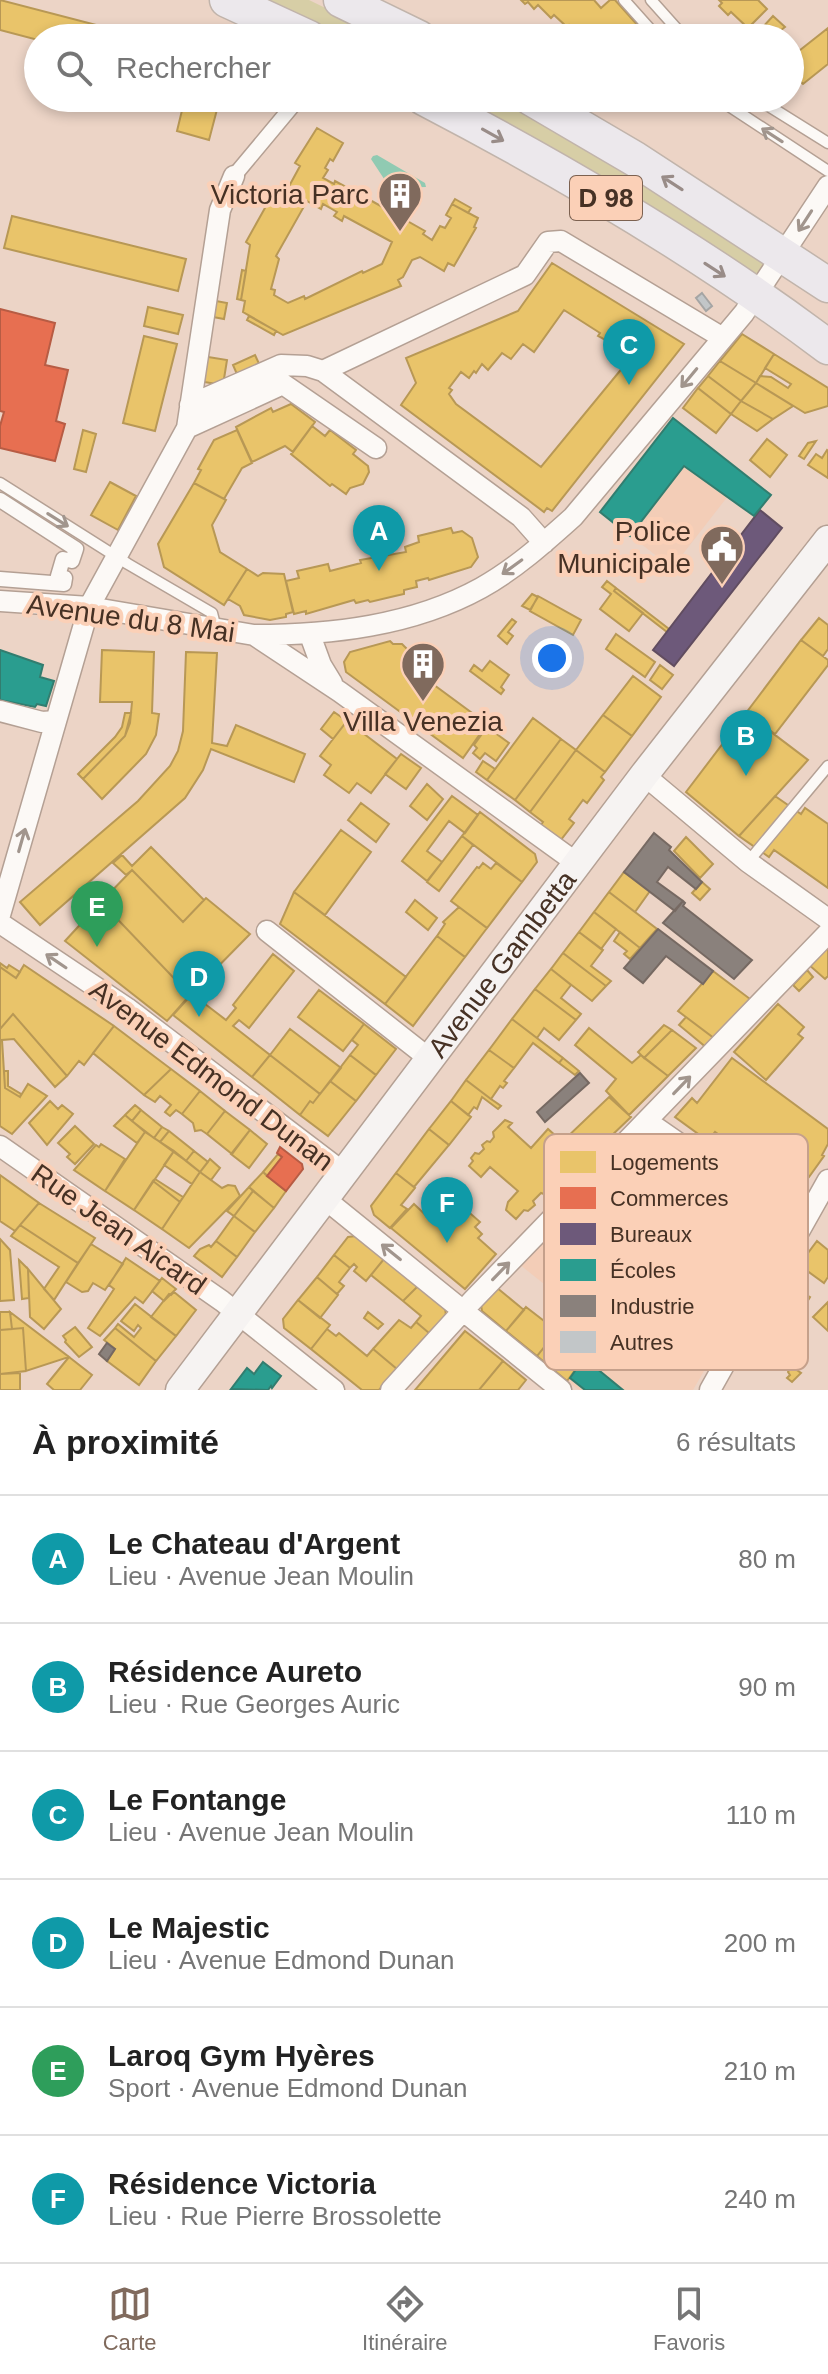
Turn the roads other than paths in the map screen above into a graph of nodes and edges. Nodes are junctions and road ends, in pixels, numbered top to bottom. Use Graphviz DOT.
graph roads {
  1 [pos="227,0"];
  2 [pos="341,0"];
  3 [pos="624,0"];
  4 [pos="651,0"];
  5 [pos="279,24"];
  6 [pos="390,24"];
  7 [pos="645,24"];
  8 [pos="672,24"];
  9 [pos="287,112"];
  10 [pos="449,112"];
  11 [pos="555,112"];
  12 [pos="738,112"];
  13 [pos="778,112"];
  14 [pos="828,143"];
  15 [pos="828,171"];
  16 [pos="234,176"];
  17 [pos="828,186"];
  18 [pos="784,256"];
  19 [pos="828,285"];
  20 [pos="756,296"];
  21 [pos="723,338"];
  22 [pos="828,347"];
  23 [pos="323,371"];
  24 [pos="190,405"];
  25 [pos="187,428"];
  26 [pos="376,448"];
  27 [pos="0,483"];
  28 [pos="0,500"];
  29 [pos="828,540"];
  30 [pos="544,543"];
  31 [pos="117,557"];
  32 [pos="0,579"];
  33 [pos="0,601"];
  34 [pos="89,607"];
  35 [pos="216,629"];
  36 [pos="254,635"];
  37 [pos="308,635"];
  38 [pos="302,667"];
  39 [pos="340,692"];
  40 [pos="0,711"];
  41 [pos="56,721"];
  42 [pos="828,766"];
  43 [pos="644,775"];
  44 [pos="748,862"];
  45 [pos="578,864"];
  46 [pos="0,915"];
  47 [pos="828,919"];
  48 [pos="0,923"];
  49 [pos="267,931"];
  50 [pos="828,933"];
  51 [pos="431,1060"];
  52 [pos="648,1122"];
  53 [pos="636,1134"];
  54 [pos="665,1134"];
  55 [pos="0,1146"];
  56 [pos="344,1173"];
  57 [pos="828,1180"];
  58 [pos="325,1199"];
  59 [pos="822,1201"];
  60 [pos="808,1219"];
  61 [pos="544,1228"];
  62 [pos="463,1310"];
  63 [pos="238,1312"];
  64 [pos="721,1370"];
  65 [pos="180,1390"];
  66 [pos="334,1390"];
  67 [pos="391,1390"];
  68 [pos="561,1390"];
  69 [pos="710,1390"];
  1 -- 5 [label="highway"];
  2 -- 6 [label="highway"];
  3 -- 7 [label="lane"];
  4 -- 8 [label="lane"];
  9 -- 16 [label="street"];
  10 -- 20 [label="highway, D 98, one-way"];
  18 -- 11 [label="highway, D 98, one-way"];
  15 -- 12 [label="lane, one-way"];
  13 -- 14 [label="lane"];
  16 -- 24 [label="street"];
  17 -- 18 [label="street, one-way"];
  18 -- 19 [label="highway, D 98"];
  18 -- 20 [label="street"];
  20 -- 21 [label="street"];
  20 -- 22 [label="highway, D 98"];
  21 -- 23 [label="street"];
  21 -- 30 [label="street, one-way"];
  23 -- 24 [label="street"];
  23 -- 30 [label="street"];
  24 -- 25 [label="street"];
  25 -- 26 [label="street"];
  25 -- 31 [label="street"];
  27 -- 31 [label="lane, one-way"];
  28 -- 32 [label="street"];
  29 -- 43 [label="main road, Avenue Gambetta"];
  30 -- 37 [label="street, one-way"];
  31 -- 34 [label="street"];
  31 -- 35 [label="lane"];
  33 -- 34 [label="street, Avenue du 8 Mai"];
  34 -- 35 [label="street, Avenue du 8 Mai"];
  34 -- 41 [label="street"];
  35 -- 36 [label="street, Avenue du 8 Mai"];
  36 -- 37 [label="street"];
  36 -- 38 [label="street, Avenue du 8 Mai"];
  37 -- 38 [label="street"];
  37 -- 39 [label="street, Avenue du 8 Mai"];
  38 -- 39 [label="street, Avenue du 8 Mai"];
  39 -- 45 [label="street, Avenue du 8 Mai"];
  40 -- 41 [label="street"];
  46 -- 41 [label="street, one-way"];
  42 -- 44 [label="lane"];
  43 -- 44 [label="street"];
  43 -- 45 [label="main road, Avenue Gambetta"];
  44 -- 47 [label="street"];
  45 -- 51 [label="main road, Avenue Gambetta"];
  56 -- 48 [label="street, Avenue Edmond Dunan, one-way"];
  49 -- 51 [label="street"];
  52 -- 50 [label="street, one-way"];
  51 -- 56 [label="main road, Avenue Gambetta"];
  53 -- 52 [label="street, one-way"];
  52 -- 54 [label="street"];
  55 -- 63 [label="street, Rue Jean Aicard"];
  56 -- 58 [label="main road, Avenue Gambetta"];
  57 -- 59 [label="street"];
  62 -- 58 [label="street, one-way"];
  58 -- 63 [label="main road, Avenue Gambetta"];
  59 -- 60 [label="street"];
  62 -- 61 [label="street, one-way"];
  62 -- 67 [label="street"];
  62 -- 68 [label="street"];
  63 -- 65 [label="main road, Avenue Gambetta"];
  63 -- 66 [label="street, Rue Jean Aicard"];
  64 -- 69 [label="street"];
}
